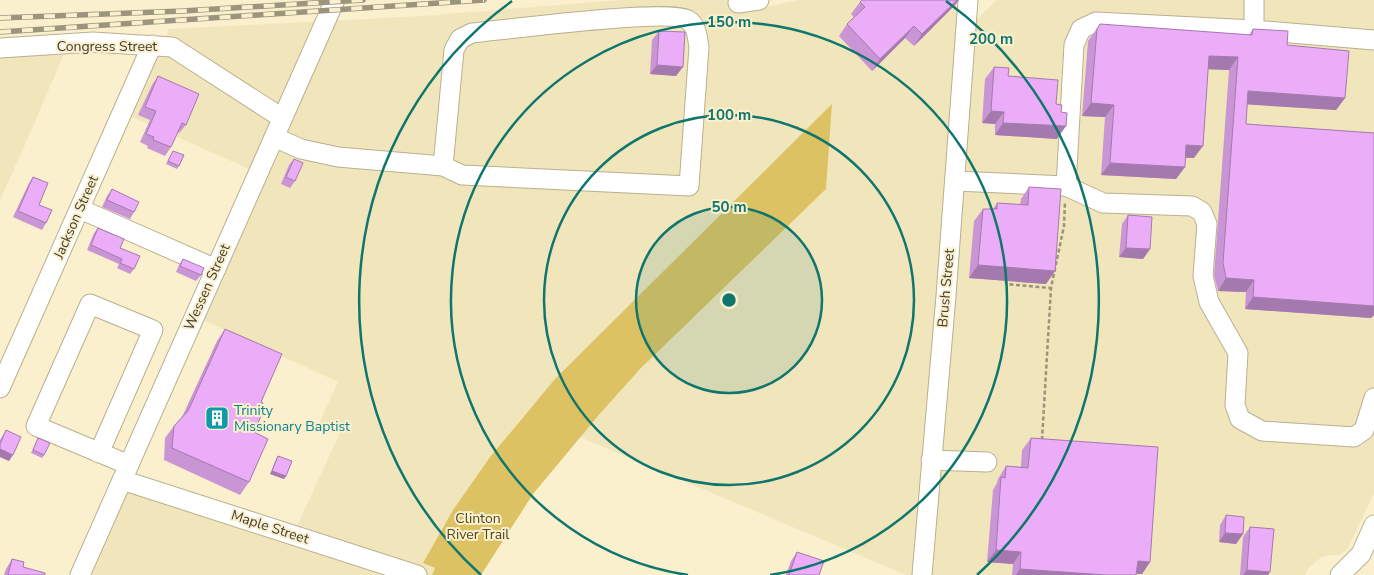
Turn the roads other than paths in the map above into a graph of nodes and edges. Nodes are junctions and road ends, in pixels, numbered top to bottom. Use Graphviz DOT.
graph roads {
  1 [pos="335,0"];
  2 [pos="759,0"];
  3 [pos="968,0"];
  4 [pos="1254,0"];
  5 [pos="738,4"];
  6 [pos="1254,30"];
  7 [pos="1374,40"];
  8 [pos="152,45"];
  9 [pos="0,48"];
  10 [pos="282,118"];
  11 [pos="274,137"];
  12 [pos="442,166"];
  13 [pos="955,181"];
  14 [pos="1066,186"];
  15 [pos="80,209"];
  16 [pos="216,268"];
  17 [pos="0,388"];
  18 [pos="1374,398"];
  19 [pos="99,453"];
  20 [pos="931,460"];
  21 [pos="987,462"];
  22 [pos="126,472"];
  23 [pos="1374,525"];
  24 [pos="80,575"];
  25 [pos="417,575"];
  26 [pos="922,575"];
  27 [pos="1340,575"];
  1 -- 10 [label="street, Wessen Street"];
  2 -- 5 [label="street"];
  3 -- 13 [label="street, Brush Street"];
  4 -- 6 [label="street"];
  6 -- 7 [label="street"];
  6 -- 14 [label="street"];
  8 -- 9 [label="street, Congress Street"];
  8 -- 10 [label="street, Congress Street"];
  8 -- 15 [label="street, Jackson Street"];
  10 -- 11 [label="street, Wessen Street"];
  11 -- 12 [label="street"];
  11 -- 16 [label="street, Wessen Street"];
  12 -- 12 [label="street"];
  13 -- 14 [label="street"];
  13 -- 20 [label="street, Brush Street"];
  14 -- 18 [label="street"];
  15 -- 16 [label="street"];
  15 -- 17 [label="street, Jackson Street"];
  16 -- 22 [label="street, Wessen Street"];
  19 -- 19 [label="street, Maple Street"];
  19 -- 22 [label="street, Maple Street"];
  20 -- 21 [label="street"];
  20 -- 26 [label="street, Brush Street"];
  22 -- 24 [label="street, Wessen Street"];
  22 -- 25 [label="street, Maple Street"];
  23 -- 27 [label="street"];
}
